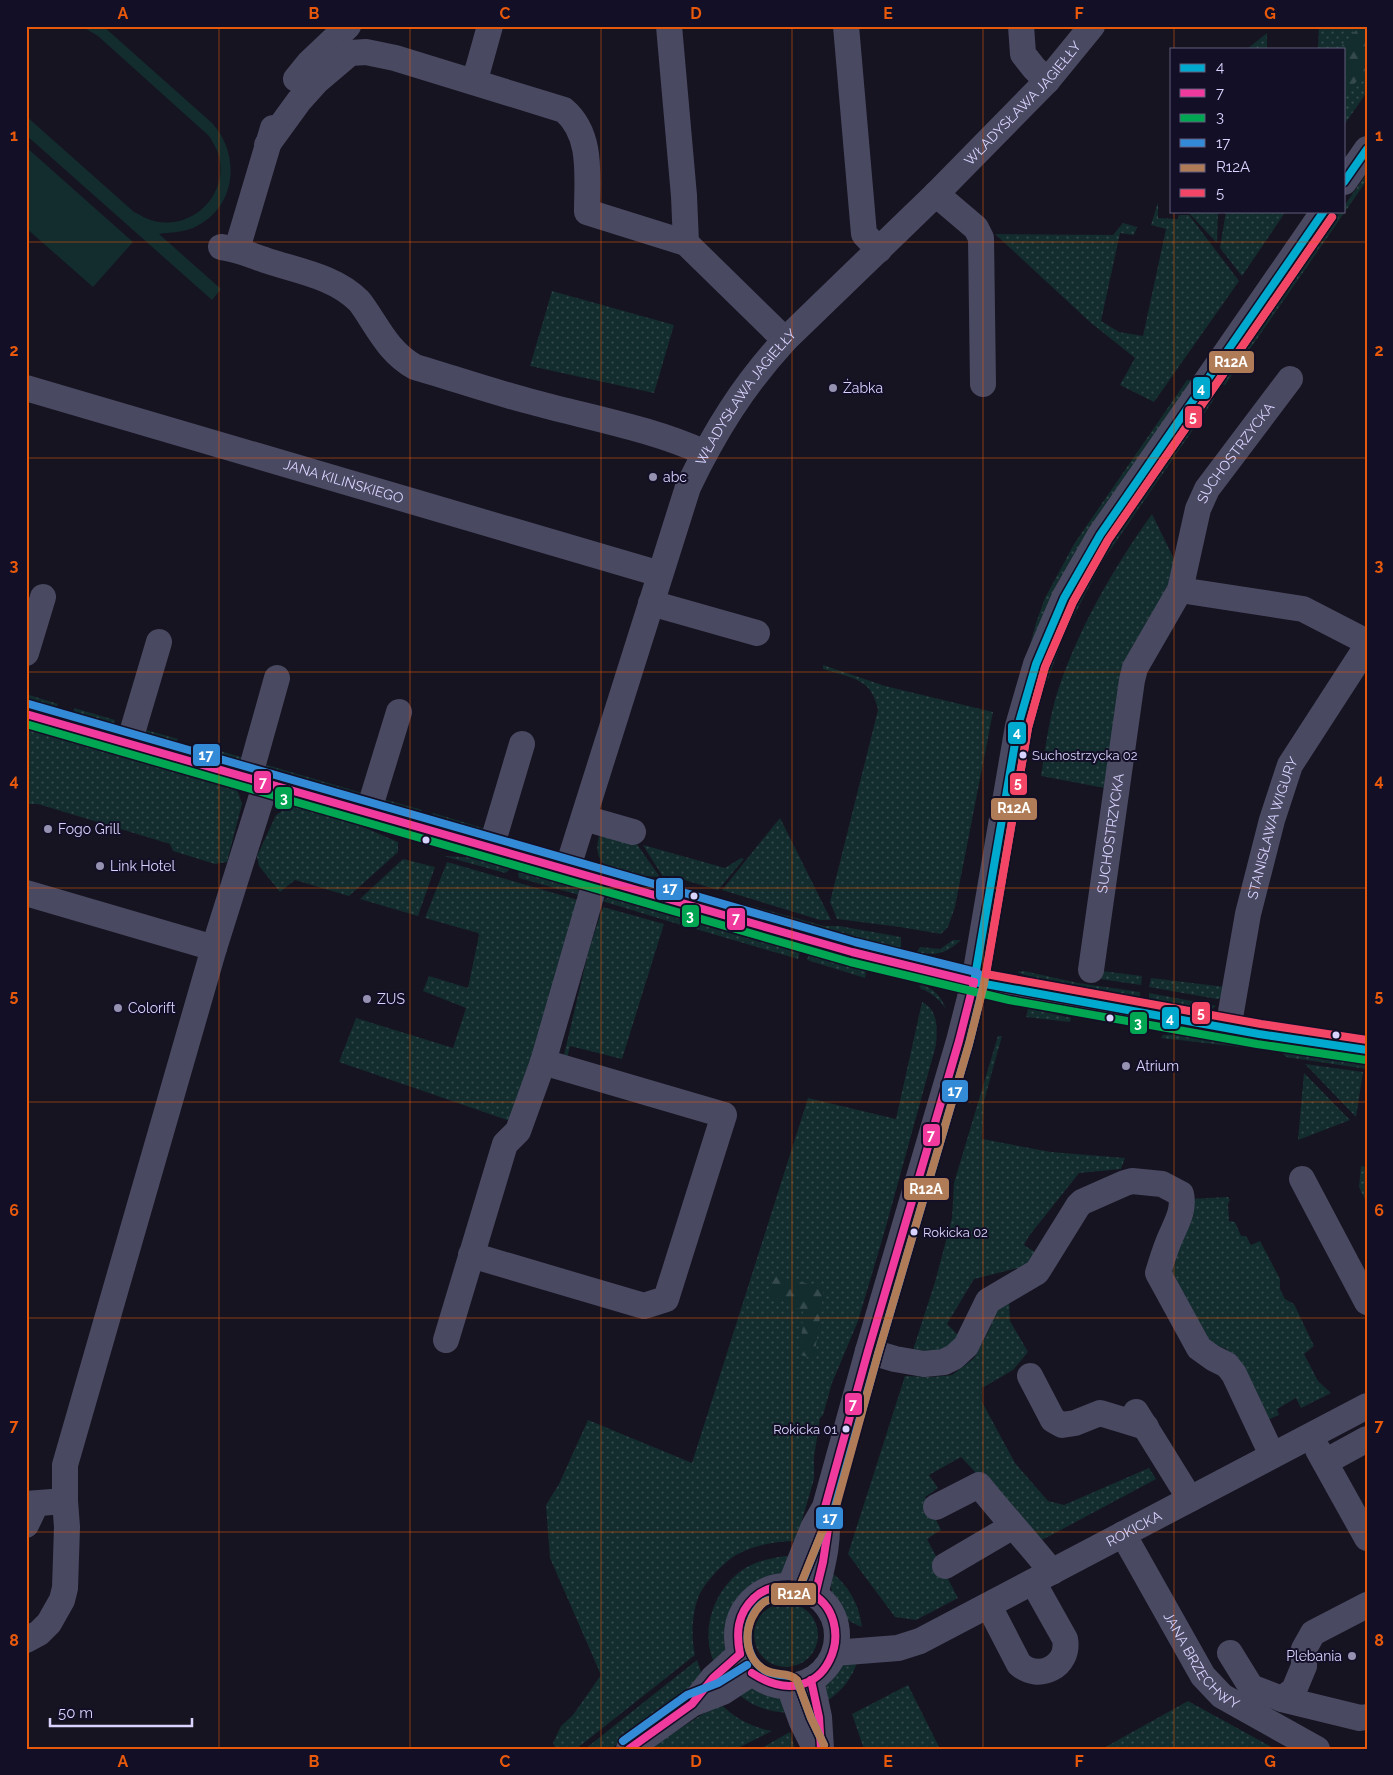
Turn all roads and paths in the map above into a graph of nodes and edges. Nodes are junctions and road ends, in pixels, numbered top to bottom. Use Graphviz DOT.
graph roads {
  1 [pos="348,26"];
  2 [pos="490,26"];
  3 [pos="669,26"];
  4 [pos="846,26"];
  5 [pos="1021,26"];
  6 [pos="1092,26"];
  7 [pos="472,81"];
  8 [pos="1047,81"];
  9 [pos="267,145"];
  10 [pos="1367,150"];
  11 [pos="1346,179"];
  12 [pos="936,194"];
  13 [pos="1323,212"];
  14 [pos="686,243"];
  15 [pos="879,250"];
  16 [pos="785,340"];
  17 [pos="1290,379"];
  18 [pos="983,384"];
  19 [pos="26,388"];
  20 [pos="705,453"];
  21 [pos="660,574"];
  22 [pos="1180,590"];
  23 [pos="42,597"];
  24 [pos="651,603"];
  25 [pos="757,632"];
  26 [pos="159,642"];
  27 [pos="1367,642"];
  28 [pos="1367,646"];
  29 [pos="26,653"];
  30 [pos="277,678"];
  31 [pos="400,712"];
  32 [pos="26,714"];
  33 [pos="129,743"];
  34 [pos="522,744"];
  35 [pos="258,781"];
  36 [pos="368,813"];
  37 [pos="584,818"];
  38 [pos="633,832"];
  39 [pos="491,848"];
  40 [pos="566,870"];
  41 [pos="596,879"];
  42 [pos="26,892"];
  43 [pos="214,948"];
  44 [pos="1091,970"];
  45 [pos="974,982"];
  46 [pos="1228,1029"];
  47 [pos="1367,1050"];
  48 [pos="543,1062"];
  49 [pos="1302,1179"];
  50 [pos="472,1255"];
  51 [pos="1367,1302"];
  52 [pos="446,1340"];
  53 [pos="868,1351"];
  54 [pos="1030,1376"];
  55 [pos="1367,1406"];
  56 [pos="1367,1439"];
  57 [pos="1272,1456"];
  58 [pos="1190,1499"];
  59 [pos="65,1501"];
  60 [pos="826,1506"];
  61 [pos="936,1506"];
  62 [pos="29,1511"];
  63 [pos="1013,1526"];
  64 [pos="1123,1534"];
  65 [pos="1367,1538"];
  66 [pos="945,1566"];
  67 [pos="1042,1577"];
  68 [pos="790,1586"];
  69 [pos="815,1595"];
  70 [pos="1367,1605"];
  71 [pos="989,1606"];
  72 [pos="26,1640"];
  73 [pos="835,1642"];
  74 [pos="1230,1653"];
  75 [pos="746,1664"];
  76 [pos="800,1683"];
  77 [pos="1282,1699"];
  78 [pos="1367,1717"];
  79 [pos="628,1749"];
  80 [pos="815,1749"];
  81 [pos="821,1749"];
  82 [pos="1317,1749"];
  1 -- 9 [label="street"];
  2 -- 7 [label="street"];
  3 -- 14 [label="street"];
  4 -- 15 [label="street"];
  5 -- 8 [label="street"];
  6 -- 8 [label="street, WŁADYSŁAWA JAGIEŁŁY"];
  7 -- 9 [label="street"];
  7 -- 14 [label="street"];
  8 -- 12 [label="street, WŁADYSŁAWA JAGIEŁŁY"];
  9 -- 20 [label="street"];
  10 -- 11 [label="street"];
  12 -- 15 [label="street, WŁADYSŁAWA JAGIEŁŁY"];
  12 -- 18 [label="street"];
  13 -- 45 [label="street"];
  14 -- 16 [label="street"];
  15 -- 16 [label="street, WŁADYSŁAWA JAGIEŁŁY"];
  16 -- 20 [label="street, WŁADYSŁAWA JAGIEŁŁY"];
  17 -- 22 [label="street, SUCHOSTRZYCKA"];
  19 -- 21 [label="street, JANA KILIŃSKIEGO"];
  20 -- 21 [label="street, WŁADYSŁAWA JAGIEŁŁY"];
  21 -- 24 [label="street, WŁADYSŁAWA JAGIEŁŁY"];
  22 -- 27 [label="street"];
  22 -- 44 [label="street, SUCHOSTRZYCKA"];
  23 -- 29 [label="street"];
  24 -- 25 [label="street"];
  24 -- 37 [label="street, WŁADYSŁAWA JAGIEŁŁY"];
  26 -- 33 [label="street"];
  28 -- 46 [label="street, STANISŁAWA WIGURY"];
  30 -- 35 [label="street"];
  31 -- 36 [label="street"];
  32 -- 33 [label="main road"];
  33 -- 35 [label="main road"];
  34 -- 39 [label="street"];
  35 -- 36 [label="main road"];
  35 -- 43 [label="street"];
  36 -- 39 [label="main road"];
  37 -- 38 [label="street"];
  37 -- 40 [label="street, WŁADYSŁAWA JAGIEŁŁY"];
  39 -- 40 [label="main road"];
  40 -- 41 [label="main road"];
  41 -- 45 [label="main road"];
  41 -- 48 [label="street"];
  42 -- 43 [label="street"];
  43 -- 59 [label="street"];
  45 -- 46 [label="main road"];
  45 -- 53 [label="street"];
  46 -- 47 [label="main road"];
  48 -- 50 [label="street"];
  48 -- 50 [label="street"];
  49 -- 51 [label="street"];
  50 -- 52 [label="street"];
  53 -- 57 [label="street"];
  53 -- 60 [label="street"];
  54 -- 58 [label="street"];
  55 -- 57 [label="street, ROKICKA"];
  56 -- 65 [label="street"];
  57 -- 58 [label="street, ROKICKA"];
  58 -- 64 [label="street, ROKICKA"];
  59 -- 62 [label="street"];
  59 -- 72 [label="street"];
  60 -- 68 [label="street"];
  60 -- 69 [label="street"];
  61 -- 63 [label="street"];
  63 -- 66 [label="street"];
  63 -- 67 [label="street"];
  64 -- 67 [label="street, ROKICKA"];
  64 -- 82 [label="street, JANA BRZECHWY"];
  67 -- 71 [label="street, ROKICKA"];
  67 -- 71 [label="street"];
  68 -- 69 [label="street"];
  68 -- 75 [label="street"];
  69 -- 73 [label="street"];
  70 -- 77 [label="street"];
  71 -- 73 [label="street, ROKICKA"];
  73 -- 76 [label="street"];
  74 -- 77 [label="street"];
  75 -- 76 [label="street"];
  75 -- 79 [label="street"];
  76 -- 80 [label="street"];
  76 -- 81 [label="street"];
  77 -- 78 [label="street"];
}
